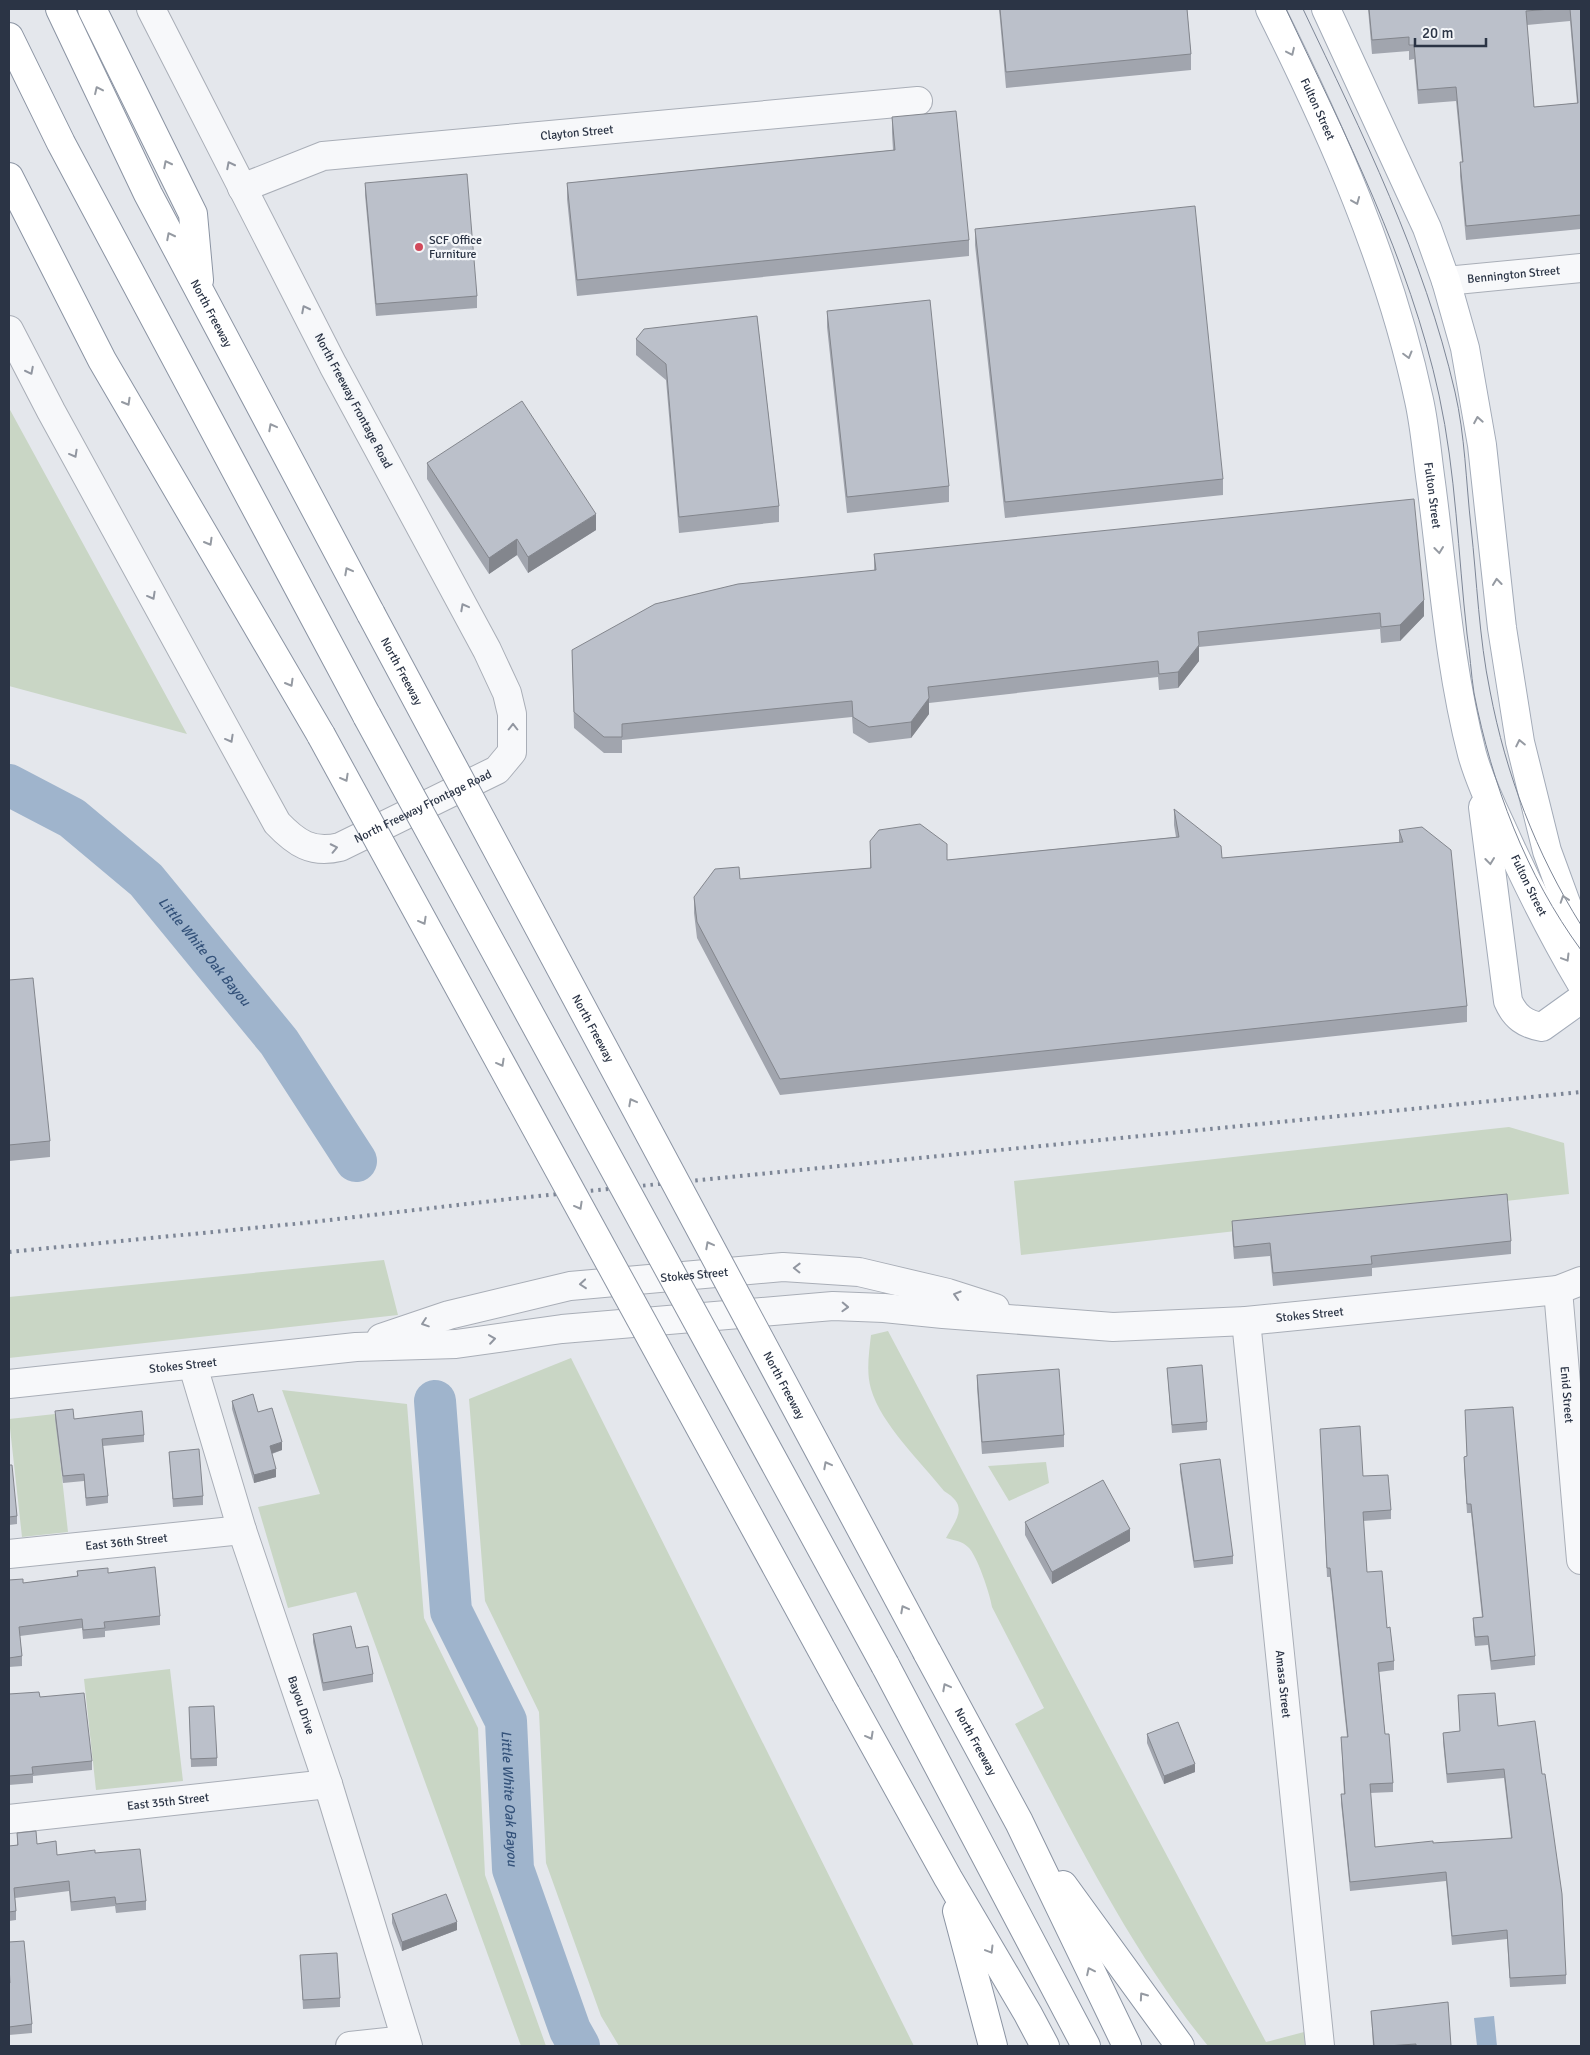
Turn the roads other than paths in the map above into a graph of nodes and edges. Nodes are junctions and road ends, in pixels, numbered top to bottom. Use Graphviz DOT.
graph roads {
  1 [pos="60,9"];
  2 [pos="92,9"];
  3 [pos="151,9"];
  4 [pos="1270,9"];
  5 [pos="1326,9"];
  6 [pos="9,37"];
  7 [pos="918,101"];
  8 [pos="9,177"];
  9 [pos="242,188"];
  10 [pos="9,214"];
  11 [pos="1581,268"];
  12 [pos="1446,281"];
  13 [pos="200,294"];
  14 [pos="9,330"];
  15 [pos="102,360"];
  16 [pos="1479,778"];
  17 [pos="1581,944"];
  18 [pos="1581,983"];
  19 [pos="1581,999"];
  20 [pos="1570,1285"];
  21 [pos="1036,1320"];
  22 [pos="1246,1321"];
  23 [pos="356,1347"];
  24 [pos="193,1366"];
  25 [pos="9,1384"];
  26 [pos="242,1530"];
  27 [pos="9,1554"];
  28 [pos="1581,1560"];
  29 [pos="328,1784"];
  30 [pos="9,1819"];
  31 [pos="1019,1822"];
  32 [pos="948,1878"];
  33 [pos="407,2043"];
  34 [pos="350,2046"];
  35 [pos="993,2046"];
  36 [pos="1045,2046"];
  37 [pos="1086,2046"];
  38 [pos="1127,2046"];
  39 [pos="1180,2046"];
  40 [pos="1320,2046"];
  13 -- 1 [label="main road, North Freeway, one-way"];
  13 -- 2 [label="main road, one-way"];
  9 -- 3 [label="street, North Freeway Frontage Road, one-way"];
  4 -- 16 [label="main road, Fulton Street, one-way"];
  5 -- 12 [label="main road, Fulton Street"];
  6 -- 37 [label="main road, bridge"];
  7 -- 9 [label="street, Clayton Street"];
  8 -- 15 [label="main road"];
  14 -- 9 [label="street, North Freeway Frontage Road, one-way"];
  10 -- 15 [label="main road"];
  11 -- 12 [label="street, Bennington Street"];
  17 -- 12 [label="main road, Fulton Street, one-way"];
  31 -- 13 [label="main road, North Freeway, one-way, bridge"];
  15 -- 32 [label="main road, one-way, bridge"];
  16 -- 18 [label="main road, Fulton Street, one-way"];
  16 -- 19 [label="main road, one-way"];
  20 -- 22 [label="street, Stokes Street"];
  20 -- 28 [label="street, Enid Street"];
  21 -- 22 [label="street, Stokes Street"];
  23 -- 21 [label="street, Stokes Street, one-way"];
  21 -- 23 [label="street, Stokes Street, one-way"];
  22 -- 40 [label="street, Amasa Street"];
  23 -- 24 [label="street, Stokes Street"];
  24 -- 25 [label="street, Stokes Street"];
  24 -- 26 [label="street, Bayou Drive"];
  26 -- 27 [label="street, East 36th Street"];
  26 -- 29 [label="street, Bayou Drive"];
  29 -- 30 [label="street, East 35th Street"];
  29 -- 33 [label="street, Bayou Drive"];
  38 -- 31 [label="main road, North Freeway, one-way"];
  39 -- 31 [label="main road, one-way"];
  32 -- 35 [label="main road"];
  32 -- 36 [label="main road, one-way"];
  33 -- 34 [label="street"];
}
